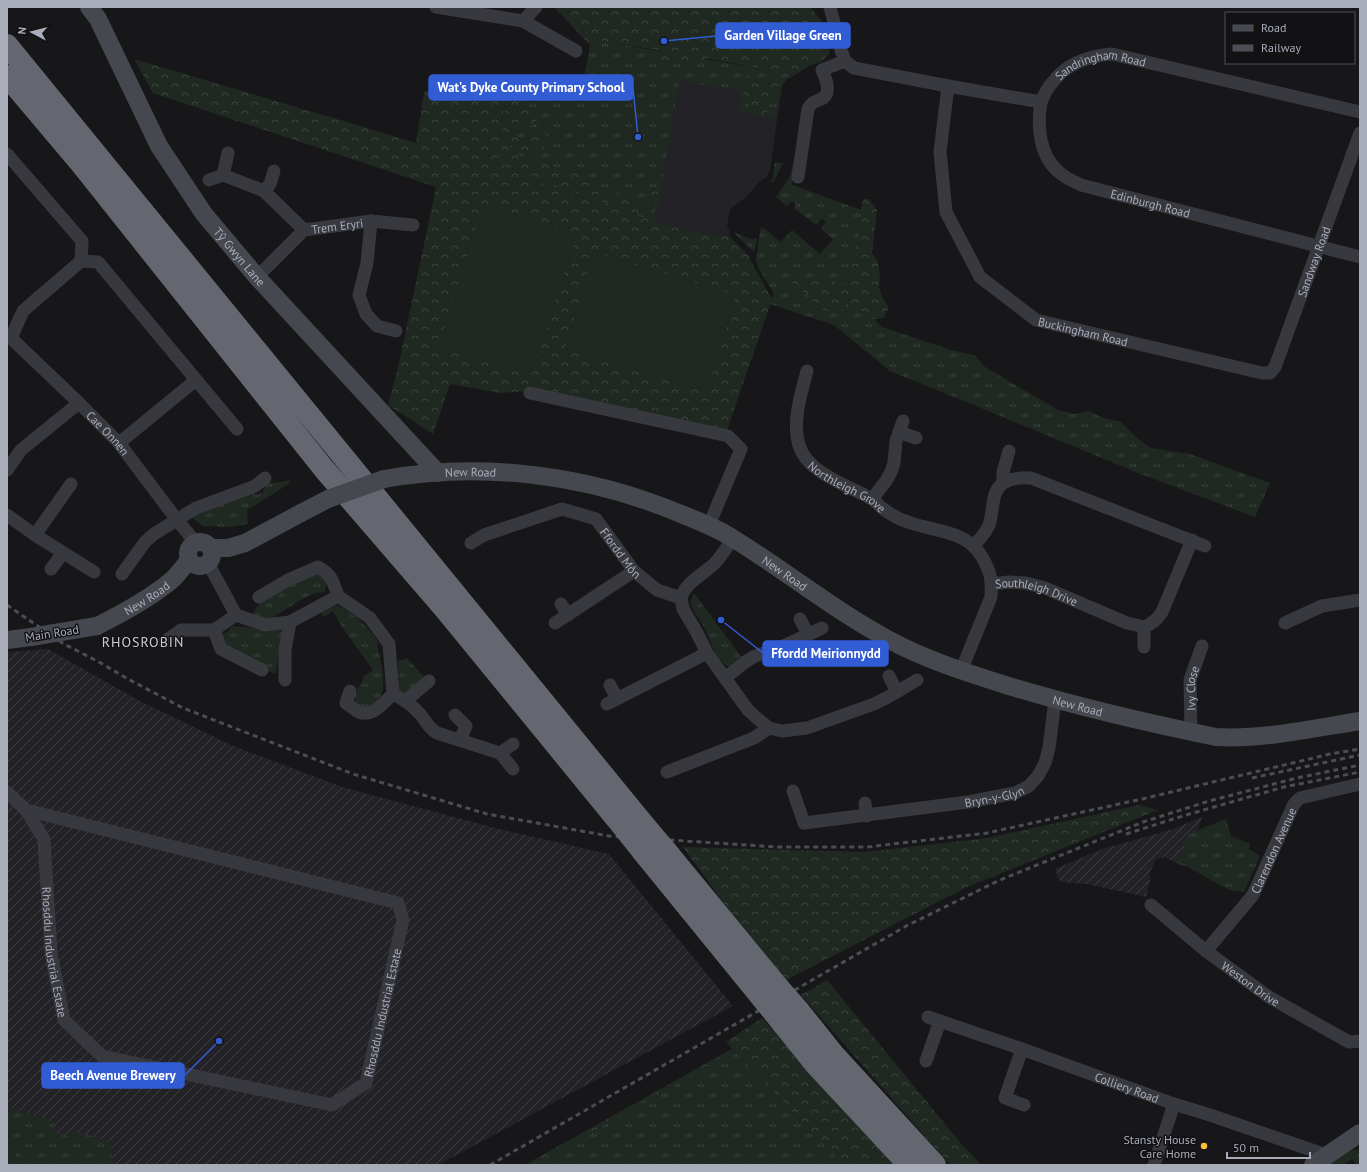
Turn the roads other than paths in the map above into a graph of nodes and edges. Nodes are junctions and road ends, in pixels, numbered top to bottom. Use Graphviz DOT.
graph roads {
  1 [pos="89,7"];
  2 [pos="436,7"];
  3 [pos="536,7"];
  4 [pos="831,7"];
  5 [pos="523,21"];
  6 [pos="7,45"];
  7 [pos="576,51"];
  8 [pos="850,64"];
  9 [pos="7,76"];
  10 [pos="948,86"];
  11 [pos="1041,102"];
  12 [pos="1360,112"];
  13 [pos="1360,133"];
  14 [pos="228,153"];
  15 [pos="7,154"];
  16 [pos="274,171"];
  17 [pos="223,175"];
  18 [pos="798,177"];
  19 [pos="209,180"];
  20 [pos="264,191"];
  21 [pos="371,221"];
  22 [pos="413,225"];
  23 [pos="304,230"];
  24 [pos="1319,247"];
  25 [pos="1360,257"];
  26 [pos="81,261"];
  27 [pos="257,277"];
  28 [pos="396,331"];
  29 [pos="9,338"];
  30 [pos="807,371"];
  31 [pos="1253,372"];
  32 [pos="196,380"];
  33 [pos="530,393"];
  34 [pos="79,403"];
  35 [pos="238,429"];
  36 [pos="916,438"];
  37 [pos="119,443"];
  38 [pos="1009,451"];
  39 [pos="7,470"];
  40 [pos="438,473"];
  41 [pos="1004,483"];
  42 [pos="71,484"];
  43 [pos="259,485"];
  44 [pos="872,499"];
  45 [pos="7,515"];
  46 [pos="177,520"];
  47 [pos="709,525"];
  48 [pos="35,535"];
  49 [pos="733,538"];
  50 [pos="1192,540"];
  51 [pos="471,543"];
  52 [pos="974,544"];
  53 [pos="1205,546"];
  54 [pos="205,551"];
  55 [pos="63,553"];
  56 [pos="51,569"];
  57 [pos="634,571"];
  58 [pos="94,572"];
  59 [pos="122,574"];
  60 [pos="992,584"];
  61 [pos="338,596"];
  62 [pos="259,597"];
  63 [pos="681,598"];
  64 [pos="1360,600"];
  65 [pos="236,615"];
  66 [pos="800,619"];
  67 [pos="290,622"];
  68 [pos="555,623"];
  69 [pos="1286,623"];
  70 [pos="97,626"];
  71 [pos="822,628"];
  72 [pos="1144,628"];
  73 [pos="214,630"];
  74 [pos="808,634"];
  75 [pos="7,640"];
  76 [pos="164,642"];
  77 [pos="1202,646"];
  78 [pos="1144,647"];
  79 [pos="706,653"];
  80 [pos="262,670"];
  81 [pos="961,672"];
  82 [pos="889,676"];
  83 [pos="725,678"];
  84 [pos="285,680"];
  85 [pos="917,680"];
  86 [pos="428,681"];
  87 [pos="610,685"];
  88 [pos="897,692"];
  89 [pos="393,694"];
  90 [pos="345,699"];
  91 [pos="1055,700"];
  92 [pos="405,701"];
  93 [pos="455,716"];
  94 [pos="1360,721"];
  95 [pos="769,728"];
  96 [pos="1191,732"];
  97 [pos="460,740"];
  98 [pos="513,744"];
  99 [pos="500,753"];
  100 [pos="513,769"];
  101 [pos="666,772"];
  102 [pos="1360,784"];
  103 [pos="7,792"];
  104 [pos="793,792"];
  105 [pos="26,810"];
  106 [pos="1152,905"];
  107 [pos="1206,951"];
  108 [pos="770,992"];
  109 [pos="791,1018"];
  110 [pos="1360,1041"];
  111 [pos="1022,1049"];
  112 [pos="926,1061"];
  113 [pos="1174,1104"];
  114 [pos="1024,1105"];
  115 [pos="1360,1133"];
  116 [pos="1319,1160"];
  117 [pos="908,1165"];
  118 [pos="935,1165"];
  119 [pos="1154,1165"];
  1 -- 27 [label="main road, Tŷ Gwyn Lane"];
  2 -- 5 [label="street"];
  3 -- 5 [label="street"];
  4 -- 8 [label="street"];
  5 -- 7 [label="street"];
  6 -- 108 [label="highway, bridge"];
  8 -- 10 [label="street"];
  8 -- 18 [label="street"];
  9 -- 108 [label="highway, bridge"];
  10 -- 11 [label="street"];
  10 -- 31 [label="street, Buckingham Road"];
  11 -- 12 [label="street, Sandringham Road"];
  11 -- 24 [label="street, Edinburgh Road"];
  13 -- 24 [label="street, Sandway Road"];
  14 -- 17 [label="street"];
  15 -- 26 [label="street"];
  16 -- 20 [label="street"];
  17 -- 19 [label="street"];
  17 -- 20 [label="street"];
  20 -- 23 [label="street"];
  21 -- 22 [label="street, Trem Eryri"];
  21 -- 23 [label="street, Trem Eryri"];
  21 -- 28 [label="street"];
  23 -- 27 [label="street, Trem Eryri"];
  24 -- 25 [label="street, Edinburgh Road"];
  24 -- 31 [label="street, Sandway Road"];
  26 -- 29 [label="street"];
  26 -- 32 [label="street"];
  27 -- 40 [label="main road, Tŷ Gwyn Lane"];
  29 -- 34 [label="street, Cae Onnen"];
  30 -- 44 [label="street, Northleigh Grove"];
  32 -- 35 [label="street"];
  32 -- 37 [label="street"];
  33 -- 47 [label="street"];
  34 -- 37 [label="street, Cae Onnen"];
  34 -- 39 [label="street"];
  36 -- 44 [label="street"];
  37 -- 46 [label="street, Cae Onnen"];
  38 -- 41 [label="street"];
  40 -- 47 [label="main road, New Road"];
  40 -- 54 [label="main road, New Road, bridge"];
  41 -- 50 [label="street"];
  41 -- 52 [label="street"];
  42 -- 48 [label="street"];
  43 -- 46 [label="street"];
  44 -- 52 [label="street, Northleigh Grove"];
  45 -- 48 [label="street"];
  46 -- 54 [label="street, Cae Onnen"];
  46 -- 59 [label="street"];
  47 -- 49 [label="main road, New Road"];
  48 -- 55 [label="street"];
  49 -- 63 [label="street"];
  49 -- 81 [label="main road, New Road"];
  50 -- 53 [label="street"];
  50 -- 72 [label="street"];
  51 -- 57 [label="street, Ffordd Môn"];
  52 -- 60 [label="street, Southleigh Drive"];
  54 -- 65 [label="street, Cae Onnen"];
  54 -- 70 [label="main road, New Road"];
  55 -- 56 [label="street"];
  55 -- 58 [label="street"];
  57 -- 63 [label="street, Ffordd Môn"];
  57 -- 68 [label="street"];
  60 -- 72 [label="street, Southleigh Drive"];
  60 -- 81 [label="street"];
  61 -- 62 [label="street"];
  61 -- 67 [label="street"];
  61 -- 89 [label="street"];
  63 -- 79 [label="street"];
  64 -- 69 [label="street"];
  65 -- 67 [label="street"];
  65 -- 73 [label="street"];
  66 -- 74 [label="street"];
  67 -- 84 [label="street"];
  70 -- 75 [label="main road, Main Road, bridge"];
  71 -- 74 [label="street"];
  72 -- 78 [label="street"];
  73 -- 76 [label="street"];
  73 -- 80 [label="street"];
  74 -- 83 [label="street"];
  77 -- 96 [label="street, Ivy Close"];
  79 -- 83 [label="street"];
  79 -- 87 [label="street"];
  81 -- 91 [label="main road, New Road"];
  82 -- 88 [label="street"];
  83 -- 95 [label="street"];
  85 -- 88 [label="street"];
  86 -- 92 [label="street"];
  88 -- 95 [label="street"];
  89 -- 90 [label="street"];
  89 -- 92 [label="street"];
  91 -- 96 [label="main road, New Road"];
  91 -- 104 [label="street, Bryn-y-Glyn"];
  92 -- 97 [label="street"];
  93 -- 97 [label="street"];
  94 -- 96 [label="main road, New Road"];
  95 -- 101 [label="street"];
  97 -- 99 [label="street"];
  98 -- 99 [label="street"];
  99 -- 100 [label="street"];
  102 -- 107 [label="street, Clarendon Avenue"];
  103 -- 105 [label="street, Rhosddu Industrial Estate"];
  105 -- 105 [label="street, Rhosddu Industrial Estate"];
  106 -- 107 [label="street, Weston Drive"];
  107 -- 110 [label="street, Weston Drive"];
  108 -- 109 [label="highway, bridge"];
  109 -- 117 [label="highway"];
  109 -- 118 [label="highway"];
  111 -- 112 [label="street, Colliery Road"];
  111 -- 113 [label="street, Colliery Road"];
  111 -- 114 [label="street"];
  113 -- 116 [label="street, Colliery Road"];
  113 -- 119 [label="street"];
  115 -- 116 [label="main road"];
}
